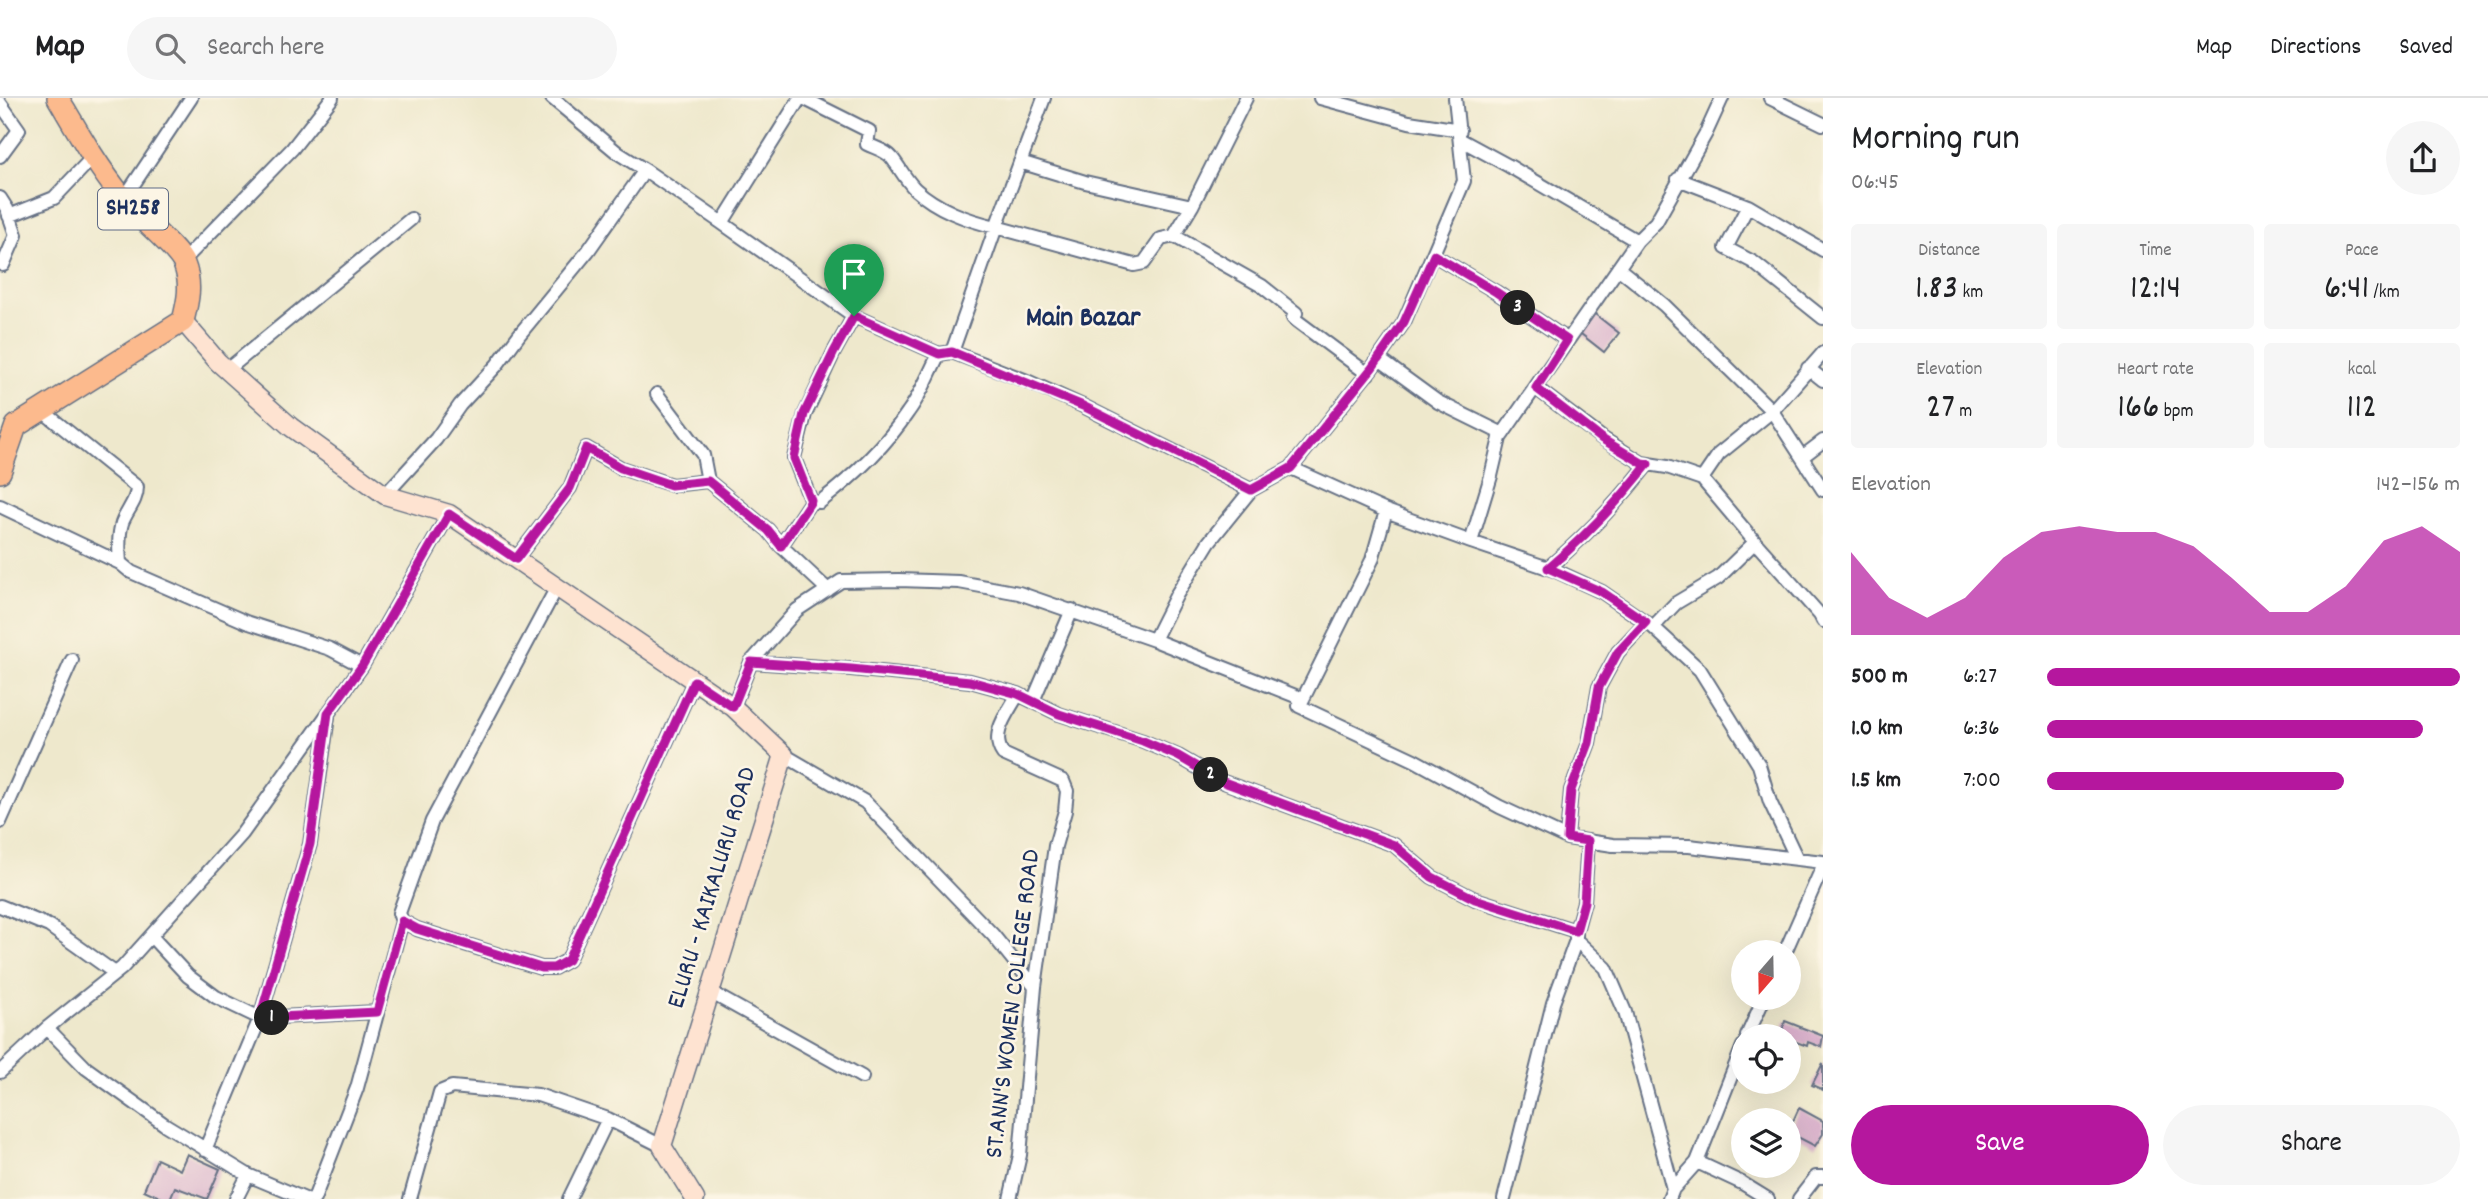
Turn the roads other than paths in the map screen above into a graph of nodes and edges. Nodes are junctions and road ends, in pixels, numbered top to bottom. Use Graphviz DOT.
graph roads {
  1 [pos="58,98"];
  2 [pos="191,98"];
  3 [pos="332,98"];
  4 [pos="552,98"];
  5 [pos="802,98"];
  6 [pos="1044,98"];
  7 [pos="1246,98"];
  8 [pos="1320,98"];
  9 [pos="1455,98"];
  10 [pos="1723,98"];
  11 [pos="1770,98"];
  12 [pos="0,103"];
  13 [pos="1823,124"];
  14 [pos="1460,135"];
  15 [pos="0,156"];
  16 [pos="92,158"];
  17 [pos="1020,162"];
  18 [pos="645,170"];
  19 [pos="1678,179"];
  20 [pos="0,198"];
  21 [pos="123,200"];
  22 [pos="1192,206"];
  23 [pos="1748,206"];
  24 [pos="9,216"];
  25 [pos="411,219"];
  26 [pos="722,223"];
  27 [pos="996,227"];
  28 [pos="1174,236"];
  29 [pos="1637,241"];
  30 [pos="1823,250"];
  31 [pos="1434,255"];
  32 [pos="183,261"];
  33 [pos="0,263"];
  34 [pos="1618,268"];
  35 [pos="854,316"];
  36 [pos="1823,318"];
  37 [pos="183,321"];
  38 [pos="1567,340"];
  39 [pos="945,353"];
  40 [pos="1823,353"];
  41 [pos="1379,359"];
  42 [pos="1808,368"];
  43 [pos="227,370"];
  44 [pos="1368,374"];
  45 [pos="1823,380"];
  46 [pos="1536,388"];
  47 [pos="657,394"];
  48 [pos="40,409"];
  49 [pos="1772,411"];
  50 [pos="8,428"];
  51 [pos="1503,434"];
  52 [pos="1823,441"];
  53 [pos="1802,457"];
  54 [pos="1648,464"];
  55 [pos="1291,468"];
  56 [pos="0,472"];
  57 [pos="1702,479"];
  58 [pos="708,481"];
  59 [pos="1251,490"];
  60 [pos="1823,490"];
  61 [pos="385,495"];
  62 [pos="811,501"];
  63 [pos="0,506"];
  64 [pos="1386,510"];
  65 [pos="449,514"];
  66 [pos="1471,541"];
  67 [pos="1755,542"];
  68 [pos="781,546"];
  69 [pos="516,559"];
  70 [pos="120,563"];
  71 [pos="1548,568"];
  72 [pos="557,587"];
  73 [pos="828,590"];
  74 [pos="1072,610"];
  75 [pos="1823,621"];
  76 [pos="1649,624"];
  77 [pos="1154,640"];
  78 [pos="72,660"];
  79 [pos="751,662"];
  80 [pos="362,666"];
  81 [pos="694,681"];
  82 [pos="1018,694"];
  83 [pos="1303,699"];
  84 [pos="1033,701"];
  85 [pos="733,707"];
  86 [pos="328,713"];
  87 [pos="784,755"];
  88 [pos="0,822"];
  89 [pos="1567,838"];
  90 [pos="1588,841"];
  91 [pos="1797,859"];
  92 [pos="1823,864"];
  93 [pos="0,906"];
  94 [pos="402,921"];
  95 [pos="1576,935"];
  96 [pos="151,936"];
  97 [pos="1790,940"];
  98 [pos="115,973"];
  99 [pos="1035,988"];
  100 [pos="710,992"];
  101 [pos="377,1012"];
  102 [pos="260,1018"];
  103 [pos="47,1028"];
  104 [pos="0,1071"];
  105 [pos="1731,1076"];
  106 [pos="862,1077"];
  107 [pos="608,1119"];
  108 [pos="662,1146"];
  109 [pos="205,1150"];
  110 [pos="1697,1162"];
  111 [pos="248,1175"];
  112 [pos="1823,1177"];
  113 [pos="1671,1194"];
  114 [pos="236,1199"];
  115 [pos="305,1199"];
  116 [pos="314,1199"];
  117 [pos="410,1199"];
  118 [pos="569,1199"];
  119 [pos="695,1199"];
  120 [pos="1010,1199"];
  121 [pos="1504,1199"];
  122 [pos="1768,1199"];
  123 [pos="1799,1199"];
  1 -- 16 [label="main road, SH258"];
  2 -- 21 [label="street"];
  3 -- 32 [label="street"];
  4 -- 18 [label="street"];
  5 -- 26 [label="street"];
  5 -- 27 [label="street"];
  6 -- 17 [label="street"];
  7 -- 22 [label="street"];
  8 -- 14 [label="street"];
  9 -- 14 [label="street"];
  10 -- 19 [label="street"];
  11 -- 13 [label="street"];
  12 -- 15 [label="street"];
  14 -- 29 [label="street"];
  14 -- 31 [label="street"];
  16 -- 21 [label="main road, SH258"];
  16 -- 24 [label="street"];
  17 -- 22 [label="street"];
  17 -- 27 [label="street"];
  18 -- 26 [label="street"];
  18 -- 61 [label="street"];
  19 -- 23 [label="street"];
  19 -- 29 [label="street"];
  20 -- 24 [label="street"];
  21 -- 32 [label="main road, SH258"];
  22 -- 28 [label="street"];
  23 -- 30 [label="street"];
  23 -- 36 [label="street"];
  24 -- 33 [label="street"];
  25 -- 43 [label="street"];
  26 -- 35 [label="street"];
  27 -- 28 [label="street"];
  27 -- 39 [label="street"];
  28 -- 44 [label="street"];
  29 -- 34 [label="street"];
  31 -- 38 [label="street"];
  31 -- 41 [label="street"];
  32 -- 37 [label="main road, SH258"];
  34 -- 38 [label="street"];
  34 -- 49 [label="street"];
  35 -- 39 [label="street"];
  35 -- 62 [label="street"];
  37 -- 43 [label="main road, ELURU - KAIKALURU ROAD"];
  37 -- 48 [label="main road"];
  38 -- 46 [label="street"];
  39 -- 59 [label="street"];
  39 -- 62 [label="street"];
  40 -- 42 [label="street"];
  41 -- 44 [label="street"];
  41 -- 51 [label="street"];
  42 -- 45 [label="street"];
  42 -- 49 [label="street"];
  43 -- 61 [label="main road, ELURU - KAIKALURU ROAD"];
  44 -- 55 [label="street"];
  46 -- 51 [label="street"];
  46 -- 54 [label="street"];
  47 -- 58 [label="street"];
  48 -- 50 [label="main road"];
  48 -- 70 [label="street"];
  49 -- 53 [label="street"];
  49 -- 57 [label="street"];
  50 -- 56 [label="main road"];
  51 -- 66 [label="street"];
  52 -- 53 [label="street"];
  53 -- 60 [label="street"];
  54 -- 57 [label="street"];
  54 -- 71 [label="street"];
  55 -- 59 [label="street"];
  55 -- 64 [label="street"];
  57 -- 67 [label="street"];
  58 -- 68 [label="street"];
  58 -- 69 [label="street"];
  59 -- 77 [label="street"];
  61 -- 65 [label="main road, ELURU - KAIKALURU ROAD"];
  62 -- 68 [label="street"];
  63 -- 70 [label="street"];
  64 -- 66 [label="street"];
  64 -- 83 [label="street"];
  65 -- 69 [label="main road, ELURU - KAIKALURU ROAD"];
  65 -- 80 [label="street"];
  66 -- 71 [label="street"];
  67 -- 75 [label="street"];
  67 -- 76 [label="street"];
  68 -- 73 [label="street"];
  69 -- 72 [label="main road, ELURU - KAIKALURU ROAD"];
  70 -- 80 [label="street"];
  71 -- 76 [label="street"];
  72 -- 81 [label="main road, ELURU - KAIKALURU ROAD"];
  72 -- 94 [label="street"];
  73 -- 74 [label="street"];
  73 -- 79 [label="street"];
  74 -- 77 [label="street"];
  74 -- 84 [label="street"];
  76 -- 89 [label="street"];
  76 -- 91 [label="street"];
  77 -- 83 [label="street"];
  78 -- 88 [label="street"];
  79 -- 82 [label="street"];
  79 -- 85 [label="street"];
  80 -- 86 [label="street"];
  81 -- 85 [label="main road, ELURU - KAIKALURU ROAD"];
  81 -- 94 [label="street"];
  82 -- 84 [label="street"];
  82 -- 99 [label="street, ST.ANN'S WOMEN COLLEGE ROAD"];
  83 -- 89 [label="street"];
  84 -- 95 [label="street"];
  85 -- 87 [label="main road, ELURU - KAIKALURU ROAD"];
  86 -- 96 [label="street"];
  86 -- 102 [label="street"];
  87 -- 99 [label="street"];
  87 -- 100 [label="main road, ELURU - KAIKALURU ROAD"];
  89 -- 90 [label="street"];
  90 -- 91 [label="street"];
  90 -- 95 [label="street"];
  91 -- 92 [label="street"];
  92 -- 97 [label="street"];
  93 -- 98 [label="street"];
  94 -- 101 [label="street"];
  95 -- 113 [label="street"];
  95 -- 121 [label="street"];
  96 -- 98 [label="street"];
  96 -- 102 [label="street"];
  98 -- 103 [label="street"];
  99 -- 120 [label="street, ST.ANN'S WOMEN COLLEGE ROAD"];
  100 -- 106 [label="street"];
  100 -- 108 [label="main road, ELURU - KAIKALURU ROAD"];
  101 -- 102 [label="street"];
  101 -- 116 [label="street"];
  102 -- 109 [label="street"];
  103 -- 104 [label="street"];
  103 -- 109 [label="street"];
  105 -- 110 [label="street"];
  107 -- 108 [label="street"];
  107 -- 117 [label="street"];
  107 -- 118 [label="street"];
  108 -- 119 [label="main road"];
  109 -- 111 [label="street"];
  110 -- 113 [label="street"];
  110 -- 122 [label="street"];
  111 -- 114 [label="street"];
  111 -- 115 [label="street"];
  112 -- 123 [label="street"];
}
